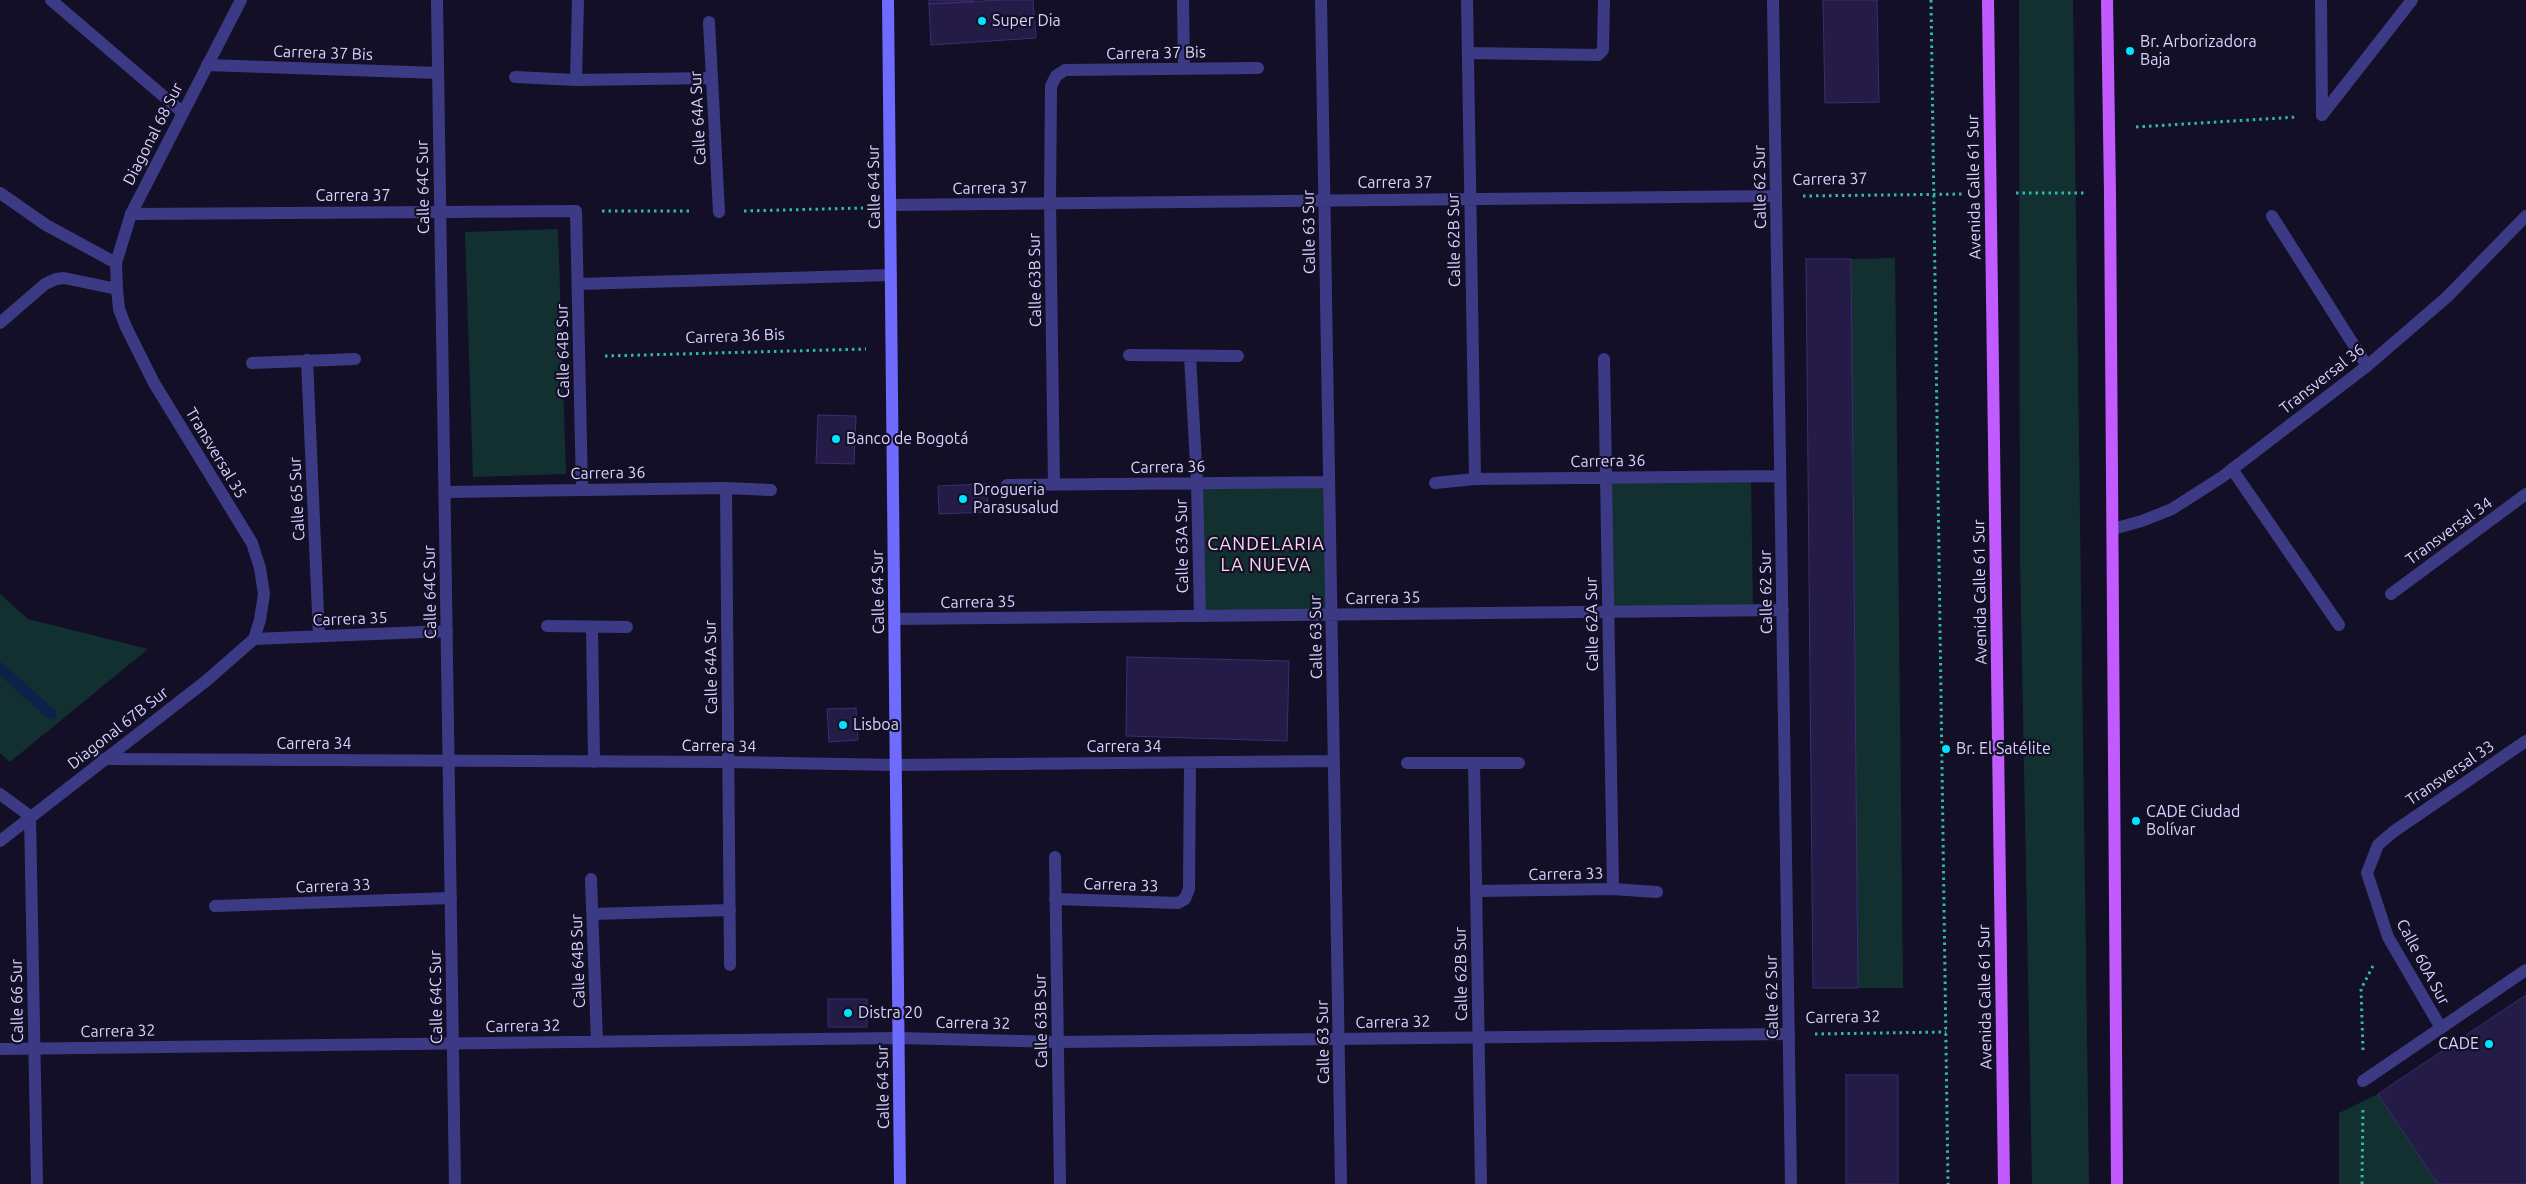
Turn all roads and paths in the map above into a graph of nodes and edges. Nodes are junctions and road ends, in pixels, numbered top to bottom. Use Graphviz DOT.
graph roads {
  1 [pos="51,0"];
  2 [pos="241,0"];
  3 [pos="437,0"];
  4 [pos="578,0"];
  5 [pos="888,0"];
  6 [pos="1183,0"];
  7 [pos="1321,0"];
  8 [pos="1467,0"];
  9 [pos="1604,0"];
  10 [pos="1774,0"];
  11 [pos="1932,0"];
  12 [pos="1988,0"];
  13 [pos="2107,0"];
  14 [pos="2321,0"];
  15 [pos="2412,0"];
  16 [pos="709,22"];
  17 [pos="1468,52"];
  18 [pos="207,65"];
  19 [pos="1258,68"];
  20 [pos="1184,69"];
  21 [pos="438,73"];
  22 [pos="1056,76"];
  23 [pos="515,77"];
  24 [pos="712,78"];
  25 [pos="576,80"];
  26 [pos="182,112"];
  27 [pos="2322,116"];
  28 [pos="2109,129"];
  29 [pos="0,193"];
  30 [pos="1991,193"];
  31 [pos="2110,193"];
  32 [pos="1934,194"];
  33 [pos="1776,196"];
  34 [pos="1470,199"];
  35 [pos="1324,200"];
  36 [pos="1050,203"];
  37 [pos="890,205"];
  38 [pos="576,211"];
  39 [pos="440,212"];
  40 [pos="719,212"];
  41 [pos="131,214"];
  42 [pos="2272,216"];
  43 [pos="2526,216"];
  44 [pos="116,263"];
  45 [pos="891,275"];
  46 [pos="578,284"];
  47 [pos="116,289"];
  48 [pos="0,323"];
  49 [pos="892,348"];
  50 [pos="1129,355"];
  51 [pos="579,356"];
  52 [pos="1190,356"];
  53 [pos="1238,356"];
  54 [pos="355,359"];
  55 [pos="1604,359"];
  56 [pos="307,360"];
  57 [pos="252,363"];
  58 [pos="2367,366"];
  59 [pos="2232,469"];
  60 [pos="1780,476"];
  61 [pos="1606,478"];
  62 [pos="1475,479"];
  63 [pos="1330,482"];
  64 [pos="1197,483"];
  65 [pos="1436,483"];
  66 [pos="1007,485"];
  67 [pos="1054,485"];
  68 [pos="726,488"];
  69 [pos="582,490"];
  70 [pos="771,490"];
  71 [pos="445,492"];
  72 [pos="2526,494"];
  73 [pos="2113,528"];
  74 [pos="2391,594"];
  75 [pos="1783,610"];
  76 [pos="1608,612"];
  77 [pos="1332,615"];
  78 [pos="1200,616"];
  79 [pos="894,619"];
  80 [pos="2339,625"];
  81 [pos="547,626"];
  82 [pos="627,627"];
  83 [pos="592,628"];
  84 [pos="447,631"];
  85 [pos="319,636"];
  86 [pos="254,639"];
  87 [pos="2526,741"];
  88 [pos="104,760"];
  89 [pos="449,761"];
  90 [pos="1334,761"];
  91 [pos="594,762"];
  92 [pos="729,762"];
  93 [pos="1190,763"];
  94 [pos="1474,763"];
  95 [pos="1518,763"];
  96 [pos="1407,764"];
  97 [pos="896,766"];
  98 [pos="0,794"];
  99 [pos="30,816"];
  100 [pos="2392,832"];
  101 [pos="0,840"];
  102 [pos="1055,857"];
  103 [pos="591,879"];
  104 [pos="1613,890"];
  105 [pos="1476,891"];
  106 [pos="1657,892"];
  107 [pos="451,898"];
  108 [pos="1055,899"];
  109 [pos="216,906"];
  110 [pos="730,910"];
  111 [pos="593,914"];
  112 [pos="730,965"];
  113 [pos="2526,970"];
  114 [pos="2441,1028"];
  115 [pos="1946,1032"];
  116 [pos="1789,1034"];
  117 [pos="1478,1037"];
  118 [pos="899,1038"];
  119 [pos="1339,1039"];
  120 [pos="597,1042"];
  121 [pos="1058,1042"];
  122 [pos="453,1043"];
  123 [pos="34,1048"];
  124 [pos="0,1049"];
  125 [pos="2363,1081"];
  126 [pos="37,1184"];
  127 [pos="455,1184"];
  128 [pos="900,1184"];
  129 [pos="1060,1184"];
  130 [pos="1341,1184"];
  131 [pos="1481,1184"];
  132 [pos="1791,1184"];
  133 [pos="1948,1184"];
  134 [pos="2004,1184"];
  135 [pos="2117,1184"];
  1 -- 26 [label="street"];
  2 -- 18 [label="street, Diagonal 68 Sur"];
  3 -- 21 [label="street, Calle 64C Sur"];
  4 -- 25 [label="street"];
  5 -- 37 [label="street, Calle 64 Sur"];
  6 -- 20 [label="street"];
  7 -- 35 [label="street, Calle 63 Sur"];
  8 -- 17 [label="street, Calle 62B Sur"];
  9 -- 17 [label="street"];
  10 -- 33 [label="street, Calle 62 Sur"];
  11 -- 32 [label="path"];
  12 -- 30 [label="main road, Avenida Calle 61 Sur"];
  13 -- 28 [label="main road"];
  14 -- 27 [label="street"];
  15 -- 27 [label="street"];
  16 -- 24 [label="street, Calle 64A Sur"];
  17 -- 34 [label="street, Calle 62B Sur"];
  18 -- 21 [label="street, Carrera 37 Bis"];
  18 -- 26 [label="street, Diagonal 68 Sur"];
  19 -- 20 [label="street, Carrera 37 Bis"];
  20 -- 22 [label="street, Carrera 37 Bis"];
  21 -- 39 [label="street, Calle 64C Sur"];
  22 -- 36 [label="street, Calle 63B Sur"];
  23 -- 25 [label="street"];
  24 -- 25 [label="street"];
  24 -- 40 [label="street, Calle 64A Sur"];
  26 -- 41 [label="street, Diagonal 68 Sur"];
  27 -- 28 [label="path"];
  28 -- 31 [label="main road"];
  29 -- 44 [label="street"];
  30 -- 31 [label="path, Carrera 37"];
  30 -- 32 [label="path, Carrera 37"];
  30 -- 134 [label="main road, Avenida Calle 61 Sur"];
  31 -- 73 [label="main road"];
  32 -- 33 [label="path, Carrera 37"];
  32 -- 115 [label="path"];
  33 -- 34 [label="street, Carrera 37"];
  33 -- 60 [label="street, Calle 62 Sur"];
  34 -- 35 [label="street, Carrera 37"];
  34 -- 62 [label="street, Calle 62B Sur"];
  35 -- 36 [label="street, Carrera 37"];
  35 -- 63 [label="street, Calle 63 Sur"];
  36 -- 37 [label="street, Carrera 37"];
  36 -- 67 [label="street, Calle 63B Sur"];
  37 -- 45 [label="street, Calle 64 Sur"];
  38 -- 39 [label="street, Carrera 37"];
  38 -- 46 [label="street, Calle 64B Sur"];
  39 -- 41 [label="street, Carrera 37"];
  39 -- 71 [label="street, Calle 64C Sur"];
  41 -- 44 [label="street, Diagonal 68 Sur"];
  42 -- 58 [label="street"];
  43 -- 58 [label="street, Transversal 36"];
  44 -- 47 [label="street, Diagonal 68 Sur"];
  45 -- 46 [label="street"];
  45 -- 49 [label="street, Calle 64 Sur"];
  46 -- 51 [label="street, Calle 64B Sur"];
  47 -- 48 [label="street"];
  47 -- 86 [label="street, Transversal 35"];
  49 -- 51 [label="path, Carrera 36 Bis"];
  49 -- 79 [label="street, Calle 64 Sur"];
  50 -- 52 [label="street"];
  51 -- 69 [label="street, Calle 64B Sur"];
  52 -- 53 [label="street"];
  52 -- 64 [label="street, Calle 63A Sur"];
  54 -- 56 [label="street"];
  55 -- 61 [label="street, Calle 62A Sur"];
  56 -- 57 [label="street"];
  56 -- 85 [label="street, Calle 65 Sur"];
  58 -- 59 [label="street, Transversal 36"];
  59 -- 73 [label="street, Transversal 36"];
  59 -- 80 [label="street"];
  60 -- 61 [label="street, Carrera 36"];
  60 -- 75 [label="street, Calle 62 Sur"];
  61 -- 62 [label="street, Carrera 36"];
  61 -- 76 [label="street, Calle 62A Sur"];
  62 -- 65 [label="street, Carrera 36"];
  63 -- 64 [label="street, Carrera 36"];
  63 -- 77 [label="street, Calle 63 Sur"];
  64 -- 67 [label="street, Carrera 36"];
  64 -- 78 [label="street, Calle 63A Sur"];
  66 -- 67 [label="street, Carrera 36"];
  68 -- 69 [label="street, Carrera 36"];
  68 -- 70 [label="street, Carrera 36"];
  68 -- 92 [label="street, Calle 64A Sur"];
  69 -- 71 [label="street, Carrera 36"];
  71 -- 84 [label="street, Calle 64C Sur"];
  72 -- 74 [label="street, Transversal 34"];
  73 -- 135 [label="main road"];
  75 -- 76 [label="street, Carrera 35"];
  75 -- 116 [label="street, Calle 62 Sur"];
  76 -- 77 [label="street, Carrera 35"];
  76 -- 104 [label="street, Calle 62A Sur"];
  77 -- 78 [label="street, Carrera 35"];
  77 -- 90 [label="street, Calle 63 Sur"];
  78 -- 79 [label="street, Carrera 35"];
  79 -- 97 [label="street, Calle 64 Sur"];
  81 -- 83 [label="street"];
  82 -- 83 [label="street"];
  83 -- 91 [label="street"];
  84 -- 85 [label="street, Carrera 35"];
  84 -- 89 [label="street, Calle 64C Sur"];
  85 -- 86 [label="street, Carrera 35"];
  86 -- 88 [label="street, Diagonal 67B Sur"];
  87 -- 100 [label="street, Transversal 33"];
  88 -- 89 [label="street, Carrera 34"];
  88 -- 99 [label="street, Diagonal 67B Sur"];
  89 -- 91 [label="street, Carrera 34"];
  89 -- 107 [label="street, Calle 64C Sur"];
  90 -- 93 [label="street, Carrera 34"];
  90 -- 119 [label="street, Calle 63 Sur"];
  91 -- 92 [label="street, Carrera 34"];
  92 -- 97 [label="street, Carrera 34"];
  92 -- 110 [label="street, Calle 64A Sur"];
  93 -- 97 [label="street, Carrera 34"];
  93 -- 108 [label="street, Carrera 33"];
  94 -- 95 [label="street"];
  94 -- 96 [label="street"];
  94 -- 105 [label="street, Calle 62B Sur"];
  97 -- 118 [label="street, Calle 64 Sur"];
  98 -- 99 [label="street"];
  99 -- 101 [label="street, Diagonal 67B Sur"];
  99 -- 123 [label="street, Calle 66 Sur"];
  100 -- 114 [label="street, Calle 60A Sur"];
  102 -- 108 [label="street, Calle 63B Sur"];
  103 -- 111 [label="street, Calle 64B Sur"];
  104 -- 105 [label="street, Carrera 33"];
  104 -- 106 [label="street, Carrera 33"];
  105 -- 117 [label="street, Calle 62B Sur"];
  107 -- 109 [label="street, Carrera 33"];
  107 -- 122 [label="street, Calle 64C Sur"];
  108 -- 121 [label="street, Calle 63B Sur"];
  110 -- 111 [label="street"];
  110 -- 112 [label="street, Calle 64A Sur"];
  111 -- 120 [label="street, Calle 64B Sur"];
  113 -- 114 [label="street"];
  114 -- 125 [label="street"];
  115 -- 116 [label="path, Carrera 32"];
  115 -- 133 [label="path"];
  116 -- 117 [label="street, Carrera 32"];
  116 -- 132 [label="street, Calle 62 Sur"];
  117 -- 119 [label="street, Carrera 32"];
  117 -- 131 [label="street, Calle 62B Sur"];
  118 -- 120 [label="street, Carrera 32"];
  118 -- 121 [label="street, Carrera 32"];
  118 -- 128 [label="street, Calle 64 Sur"];
  119 -- 121 [label="street, Carrera 32"];
  119 -- 130 [label="street, Calle 63 Sur"];
  120 -- 122 [label="street, Carrera 32"];
  121 -- 129 [label="street, Calle 63B Sur"];
  122 -- 123 [label="street, Carrera 32"];
  122 -- 127 [label="street, Calle 64C Sur"];
  123 -- 124 [label="street, Carrera 32"];
  123 -- 126 [label="street, Calle 66 Sur"];
}
